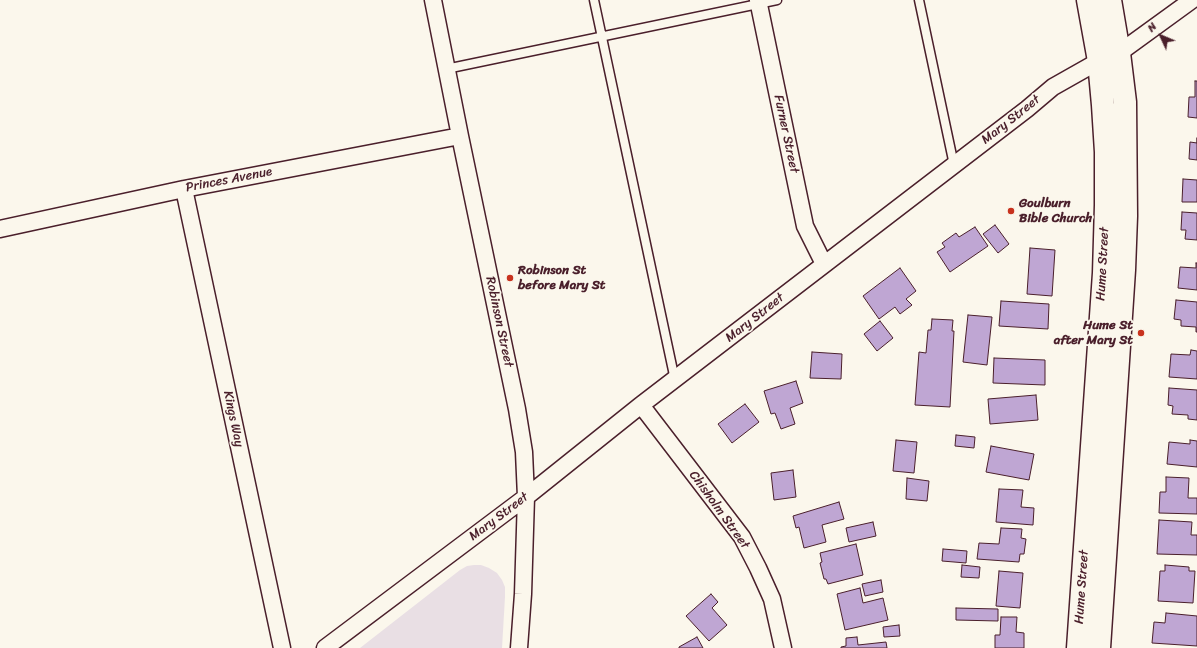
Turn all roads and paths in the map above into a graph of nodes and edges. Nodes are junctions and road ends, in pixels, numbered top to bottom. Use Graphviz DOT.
graph roads {
  1 [pos="433,0"];
  2 [pos="594,0"];
  3 [pos="777,0"];
  4 [pos="919,0"];
  5 [pos="1088,0"];
  6 [pos="1110,0"];
  7 [pos="1192,0"];
  8 [pos="759,2"];
  9 [pos="602,36"];
  10 [pos="1119,53"];
  11 [pos="1099,61"];
  12 [pos="446,69"];
  13 [pos="460,136"];
  14 [pos="954,165"];
  15 [pos="184,189"];
  16 [pos="0,229"];
  17 [pos="824,264"];
  18 [pos="675,380"];
  19 [pos="641,405"];
  20 [pos="526,497"];
  21 [pos="282,648"];
  22 [pos="326,648"];
  23 [pos="519,648"];
  24 [pos="783,648"];
  25 [pos="1078,648"];
  26 [pos="1098,648"];
  1 -- 12 [label="street, Robinson Street"];
  2 -- 9 [label="lane"];
  3 -- 8 [label="lane"];
  4 -- 14 [label="lane"];
  5 -- 11 [label="main road, Hume Street"];
  6 -- 10 [label="main road, Hume Street"];
  7 -- 10 [label="street, Mary Street"];
  8 -- 9 [label="lane"];
  8 -- 17 [label="street, Furner Street"];
  9 -- 12 [label="lane"];
  9 -- 18 [label="lane"];
  10 -- 11 [label="street, Mary Street"];
  10 -- 26 [label="main road, Hume Street"];
  11 -- 14 [label="street, Mary Street"];
  11 -- 25 [label="main road, Hume Street"];
  12 -- 13 [label="street, Robinson Street"];
  13 -- 15 [label="street, Princes Avenue"];
  13 -- 20 [label="street, Robinson Street"];
  14 -- 17 [label="street, Mary Street"];
  15 -- 16 [label="street, Princes Avenue"];
  15 -- 21 [label="street, Kings Way"];
  17 -- 18 [label="street, Mary Street"];
  18 -- 19 [label="street, Mary Street"];
  19 -- 20 [label="street, Mary Street"];
  19 -- 24 [label="street, Chisholm Street"];
  20 -- 22 [label="street, Mary Street"];
  20 -- 23 [label="street, Robinson Street"];
}
